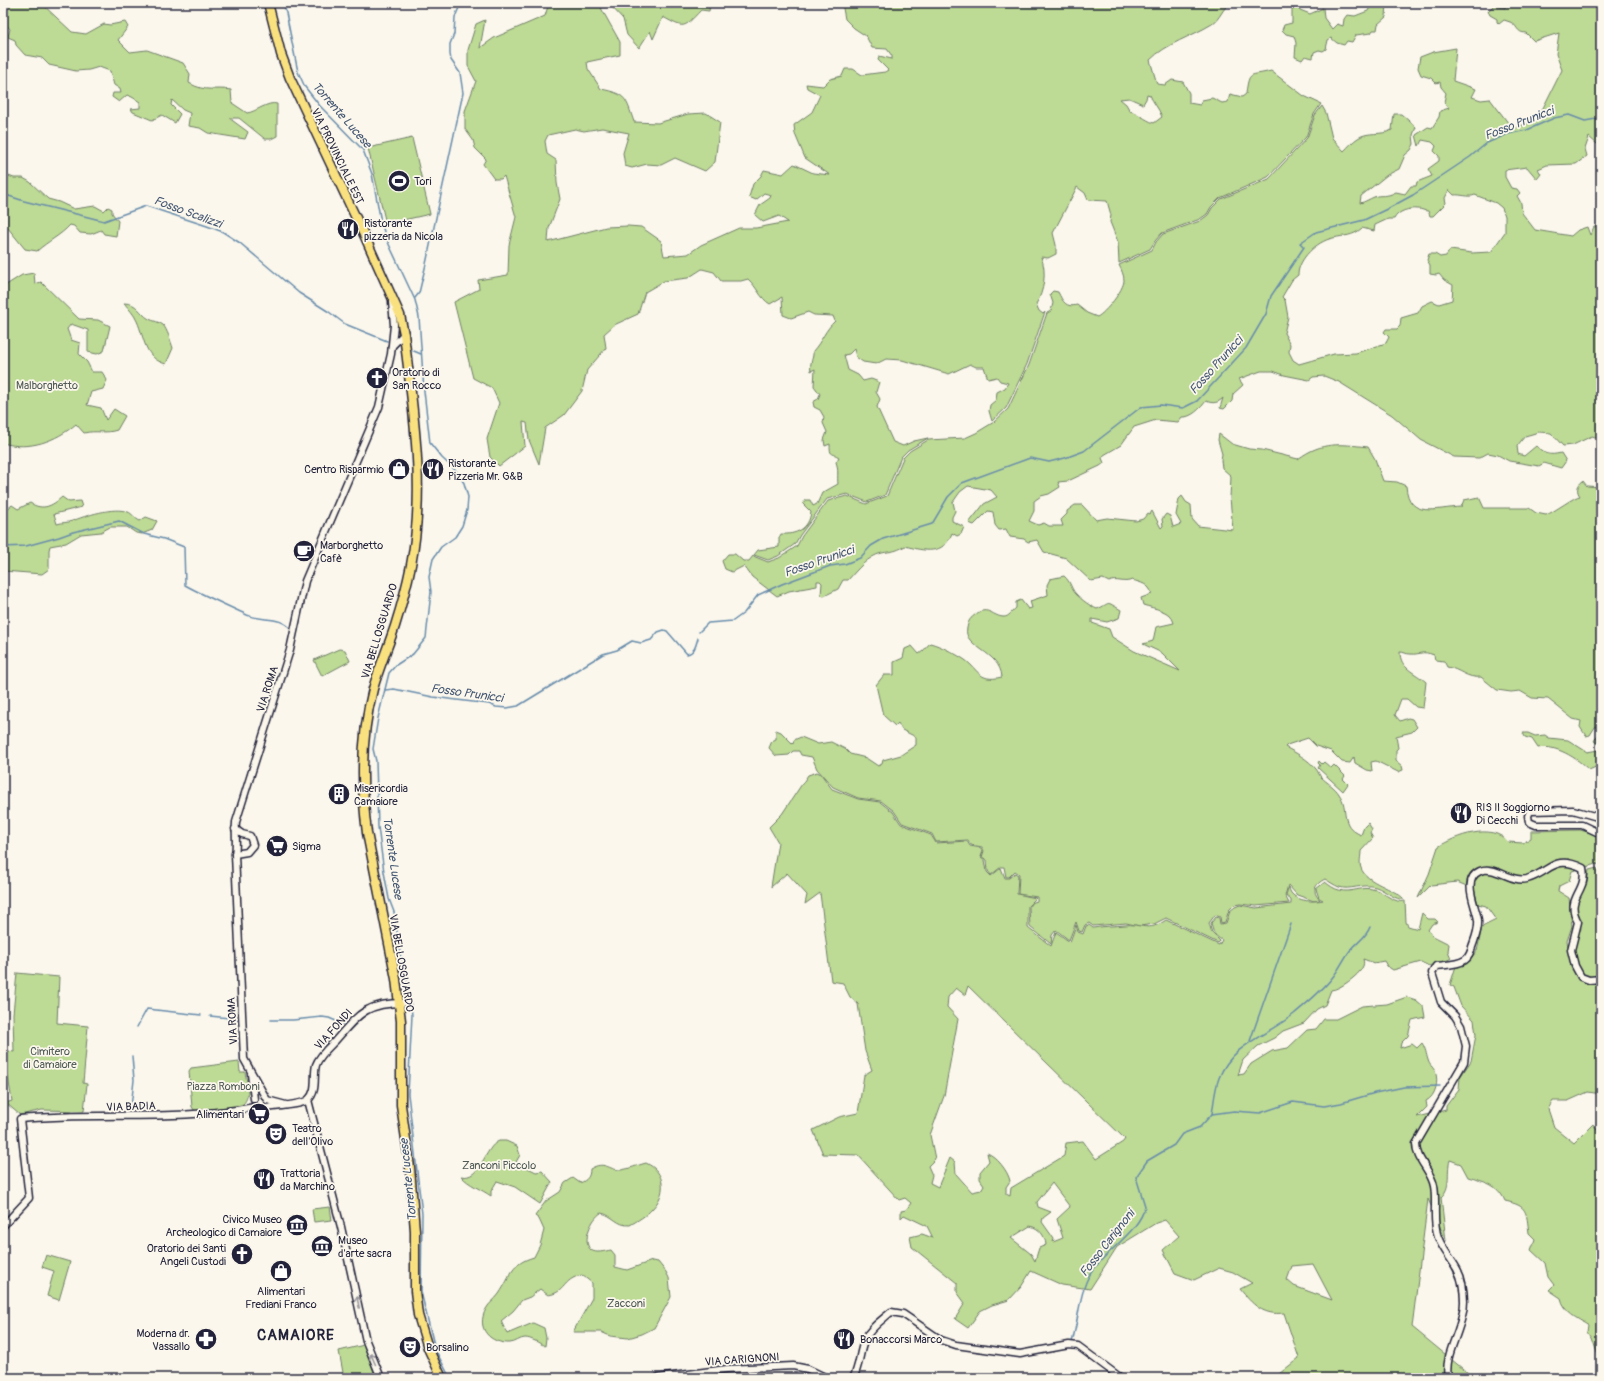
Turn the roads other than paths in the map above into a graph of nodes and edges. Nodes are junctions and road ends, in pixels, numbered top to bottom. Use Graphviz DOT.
graph roads {
  1 [pos="268,3"];
  2 [pos="392,300"];
  3 [pos="400,315"];
  4 [pos="394,325"];
  5 [pos="404,331"];
  6 [pos="394,341"];
  7 [pos="405,347"];
  8 [pos="1601,818"];
  9 [pos="1601,834"];
  10 [pos="239,835"];
  11 [pos="237,852"];
  12 [pos="1601,979"];
  13 [pos="401,1003"];
  14 [pos="251,1071"];
  15 [pos="308,1100"];
  16 [pos="265,1101"];
  17 [pos="254,1103"];
  18 [pos="3,1226"];
  19 [pos="381,1378"];
  20 [pos="442,1378"];
  21 [pos="657,1378"];
  22 [pos="827,1378"];
  23 [pos="853,1378"];
  24 [pos="1122,1378"];
  25 [pos="1448,1378"];
  1 -- 2 [label="main road, VIA PROVINCIALE EST"];
  2 -- 3 [label="main road, VIA PROVINCIALE EST"];
  2 -- 4 [label="street, VIA ROMA"];
  3 -- 4 [label="street"];
  3 -- 5 [label="main road, VIA BELLOSGUARDO"];
  4 -- 6 [label="street, VIA ROMA"];
  5 -- 6 [label="street"];
  5 -- 7 [label="main road, VIA BELLOSGUARDO"];
  6 -- 7 [label="street"];
  6 -- 10 [label="street, VIA ROMA"];
  7 -- 13 [label="main road, VIA BELLOSGUARDO"];
  8 -- 9 [label="street"];
  10 -- 11 [label="street, VIA ROMA"];
  10 -- 11 [label="street"];
  11 -- 14 [label="street, VIA ROMA"];
  12 -- 25 [label="street"];
  13 -- 15 [label="street, VIA FONDI"];
  13 -- 20 [label="main road, VIA BELLOSGUARDO"];
  14 -- 16 [label="street, VIA ROMA"];
  14 -- 17 [label="street, VIA ROMA"];
  15 -- 16 [label="street, VIA BADIA"];
  19 -- 15 [label="street, one-way"];
  16 -- 17 [label="street, VIA BADIA"];
  16 -- 17 [label="street, VIA BADIA"];
  17 -- 18 [label="street, VIA BADIA"];
  21 -- 22 [label="street, VIA CARIGNONI"];
  23 -- 24 [label="street"];
}
